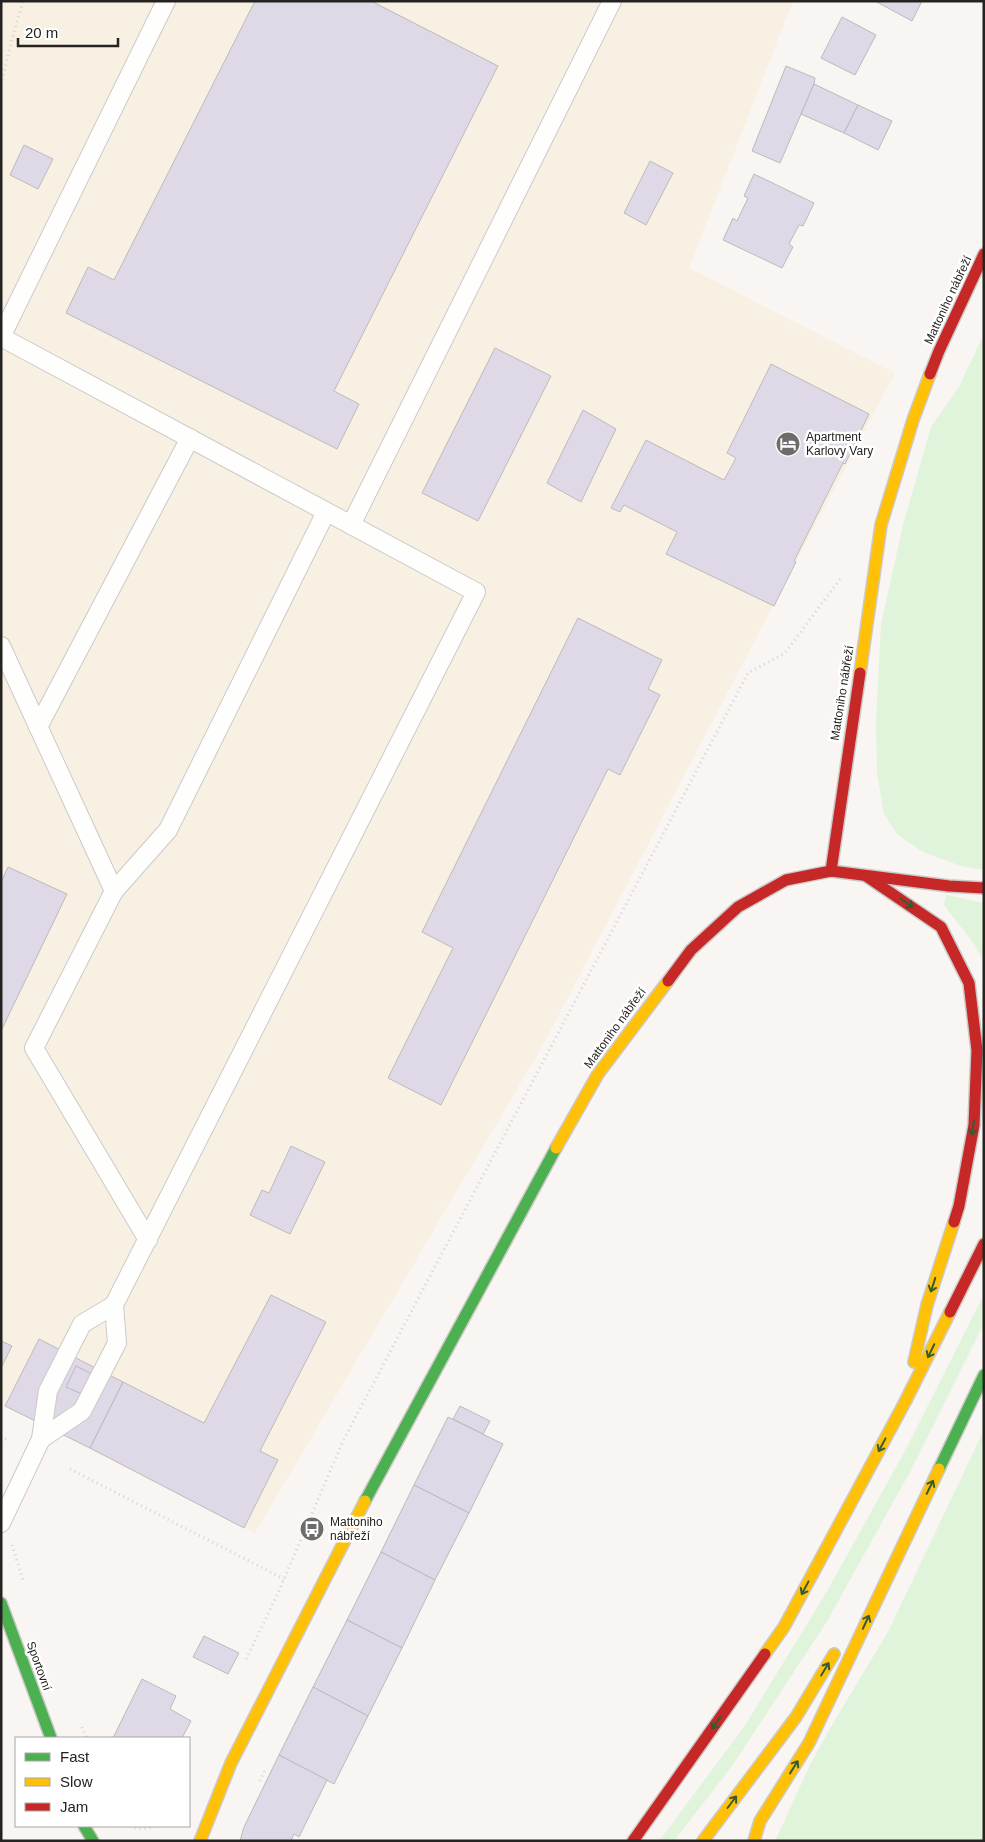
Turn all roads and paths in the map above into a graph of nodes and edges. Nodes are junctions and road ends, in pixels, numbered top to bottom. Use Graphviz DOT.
graph roads {
  1 [pos="23,1"];
  2 [pos="166,1"];
  3 [pos="612,1"];
  4 [pos="1,86"];
  5 [pos="984,254"];
  6 [pos="1,338"];
  7 [pos="190,438"];
  8 [pos="326,512"];
  9 [pos="351,525"];
  10 [pos="842,578"];
  11 [pos="1,646"];
  12 [pos="38,727"];
  13 [pos="831,871"];
  14 [pos="866,876"];
  15 [pos="984,888"];
  16 [pos="114,891"];
  17 [pos="148,1240"];
  18 [pos="984,1244"];
  19 [pos="114,1305"];
  20 [pos="984,1375"];
  21 [pos="906,1402"];
  22 [pos="7,1438"];
  23 [pos="41,1439"];
  24 [pos="1,1442"];
  25 [pos="70,1469"];
  26 [pos="1,1523"];
  27 [pos="908,1531"];
  28 [pos="284,1579"];
  29 [pos="1,1603"];
  30 [pos="857,1616"];
  31 [pos="842,1641"];
  32 [pos="243,1666"];
  33 [pos="51,1737"];
  34 [pos="85,1827"];
  35 [pos="132,1827"];
  36 [pos="152,1827"];
  37 [pos="93,1841"];
  38 [pos="200,1841"];
  39 [pos="633,1841"];
  40 [pos="703,1841"];
  41 [pos="754,1841"];
  1 -- 4 [label="path"];
  2 -- 6 [label="lane"];
  3 -- 9 [label="lane"];
  5 -- 13 [label="main road, Mattoniho nábřeží"];
  6 -- 7 [label="lane"];
  7 -- 8 [label="lane"];
  7 -- 12 [label="lane"];
  8 -- 9 [label="lane"];
  8 -- 16 [label="lane"];
  9 -- 17 [label="lane"];
  10 -- 28 [label="path"];
  11 -- 12 [label="lane"];
  12 -- 16 [label="lane"];
  13 -- 14 [label="main road"];
  13 -- 38 [label="main road, Mattoniho nábřeží"];
  14 -- 15 [label="main road"];
  14 -- 21 [label="main road, one-way"];
  16 -- 17 [label="lane"];
  17 -- 19 [label="lane"];
  18 -- 21 [label="main road, one-way"];
  19 -- 23 [label="lane"];
  19 -- 23 [label="lane"];
  27 -- 20 [label="main road, one-way"];
  21 -- 39 [label="main road, one-way"];
  22 -- 24 [label="path"];
  23 -- 26 [label="lane"];
  25 -- 28 [label="path"];
  27 -- 30 [label="main road"];
  41 -- 27 [label="main road, one-way"];
  28 -- 32 [label="path"];
  29 -- 33 [label="main road, Sportovní"];
  40 -- 31 [label="main road, one-way"];
  34 -- 37 [label="main road"];
  35 -- 36 [label="path"];
}
